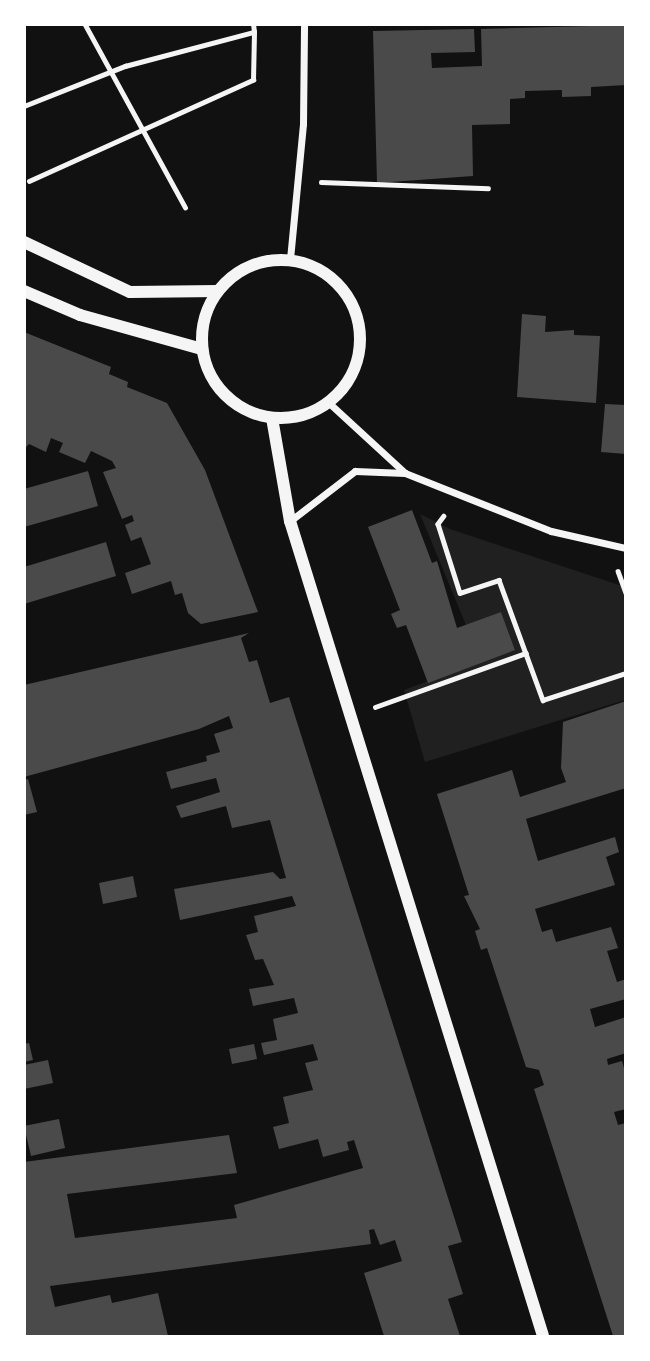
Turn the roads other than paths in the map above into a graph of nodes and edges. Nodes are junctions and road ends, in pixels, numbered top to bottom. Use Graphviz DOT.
graph roads {
  1 [pos="304,24"];
  2 [pos="24,242"];
  3 [pos="290,260"];
  4 [pos="218,290"];
  5 [pos="24,291"];
  6 [pos="202,349"];
  7 [pos="329,403"];
  8 [pos="272,418"];
  9 [pos="405,473"];
  10 [pos="290,522"];
  11 [pos="625,548"];
  12 [pos="543,1336"];
  1 -- 3 [label="street"];
  2 -- 4 [label="street"];
  3 -- 4 [label="street"];
  3 -- 7 [label="street"];
  4 -- 6 [label="street"];
  5 -- 6 [label="street"];
  6 -- 8 [label="street"];
  7 -- 8 [label="street"];
  7 -- 9 [label="street"];
  8 -- 10 [label="street"];
  9 -- 10 [label="street"];
  9 -- 11 [label="street"];
  10 -- 12 [label="street"];
}
